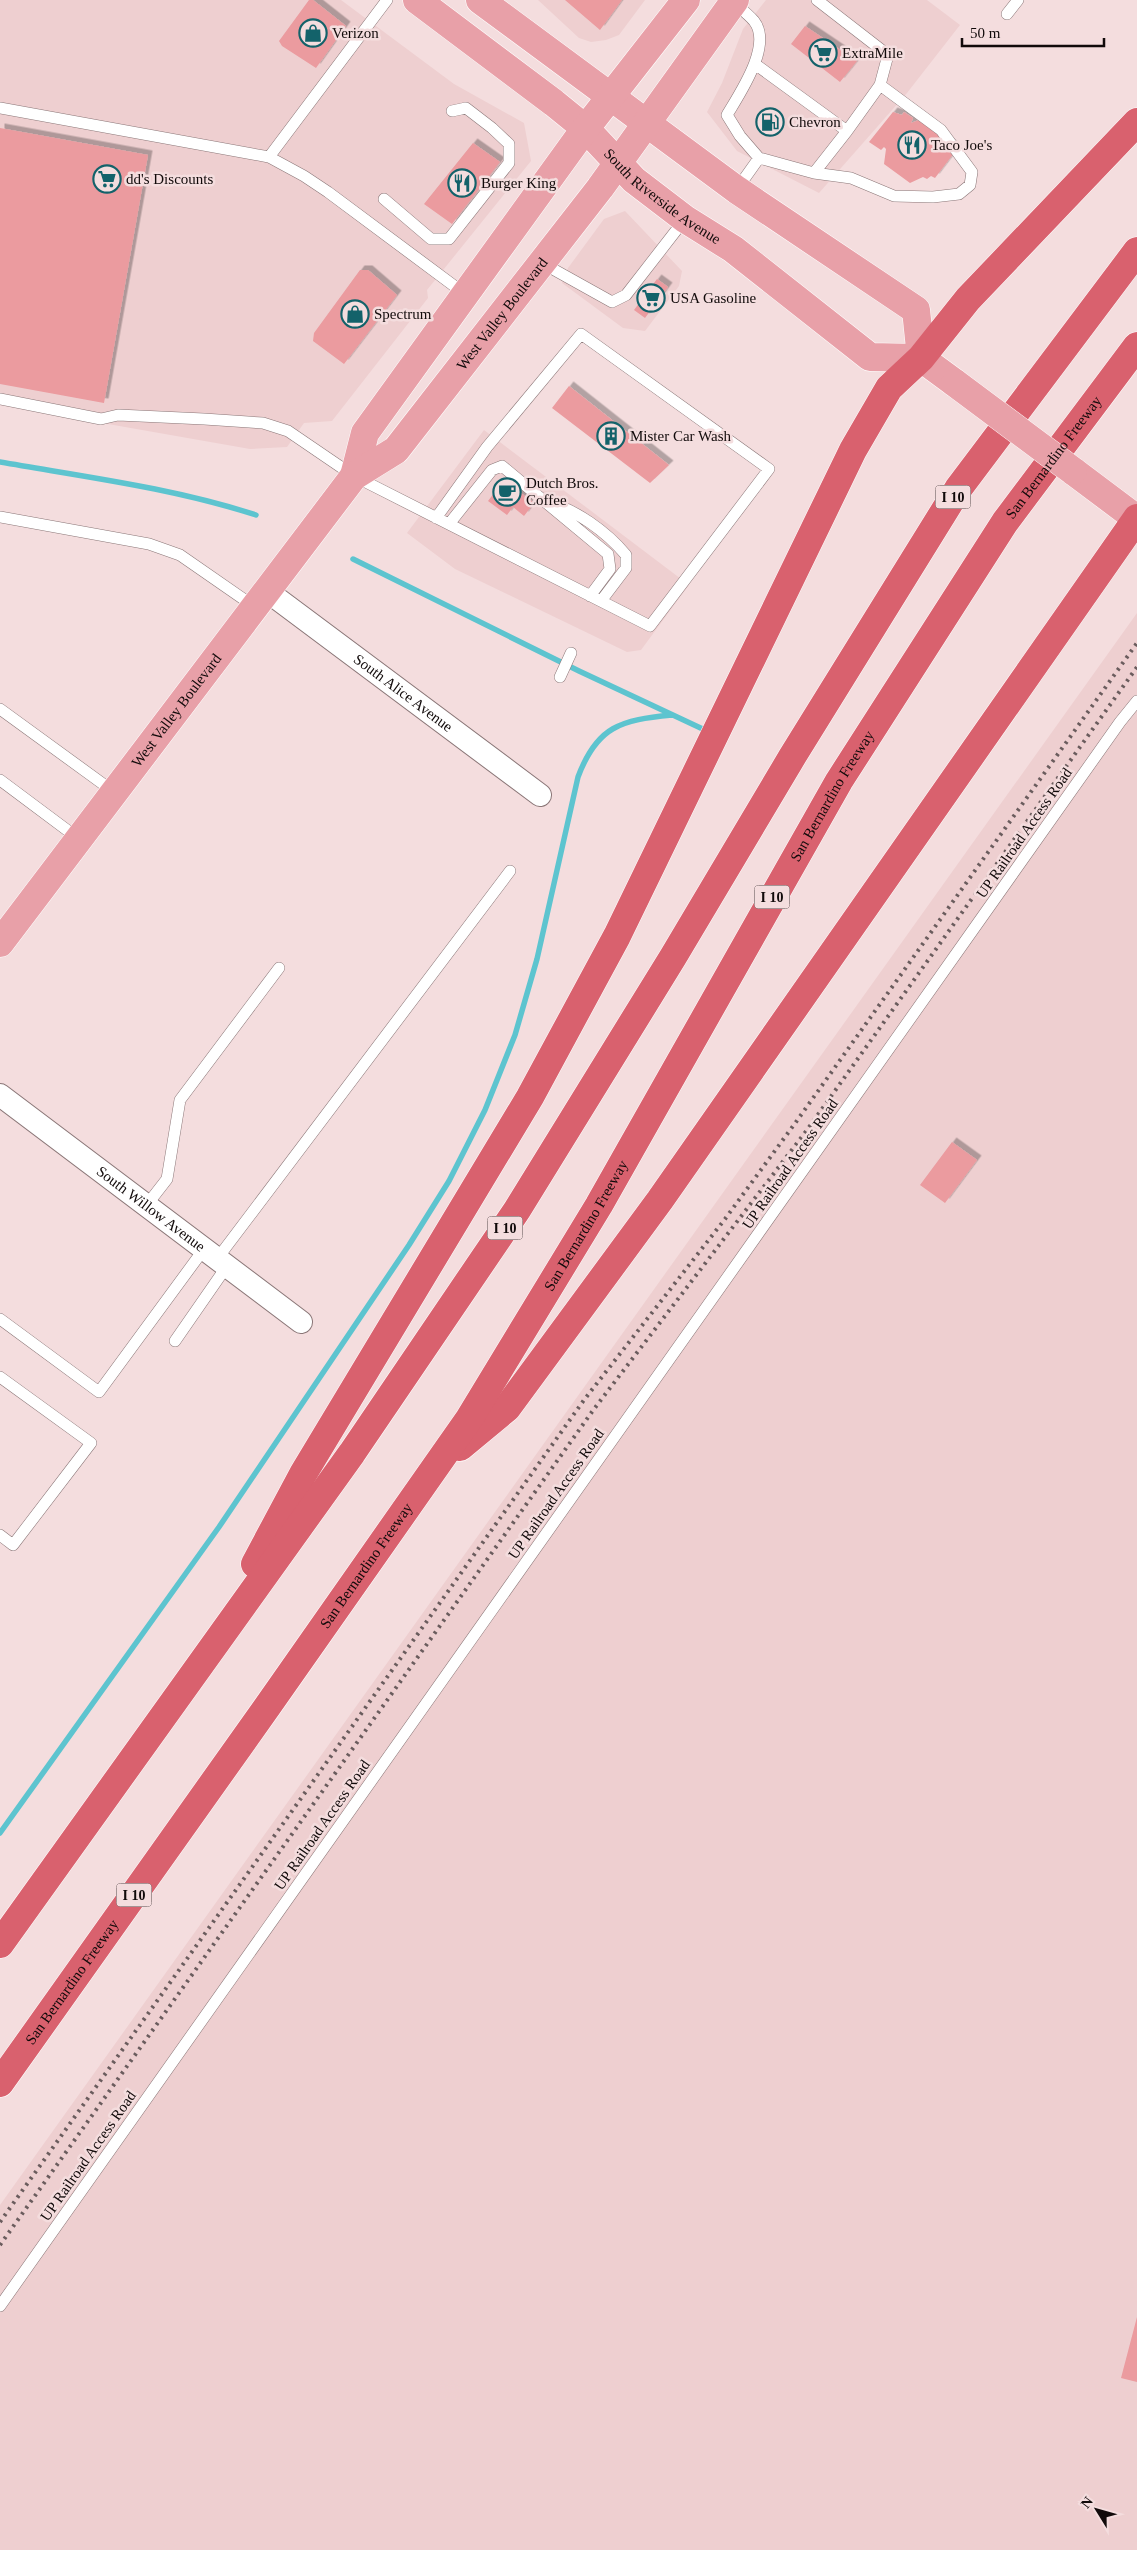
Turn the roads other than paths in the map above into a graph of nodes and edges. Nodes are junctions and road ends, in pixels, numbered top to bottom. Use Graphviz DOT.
graph roads {
  1 [pos="387,0"];
  2 [pos="417,0"];
  3 [pos="481,0"];
  4 [pos="686,0"];
  5 [pos="817,0"];
  6 [pos="1018,0"];
  7 [pos="734,1"];
  8 [pos="1008,14"];
  9 [pos="755,64"];
  10 [pos="880,84"];
  11 [pos="0,108"];
  12 [pos="452,111"];
  13 [pos="598,114"];
  14 [pos="1137,122"];
  15 [pos="640,131"];
  16 [pos="846,131"];
  17 [pos="269,157"];
  18 [pos="759,158"];
  19 [pos="618,163"];
  20 [pos="814,174"];
  21 [pos="737,190"];
  22 [pos="384,199"];
  23 [pos="685,219"];
  24 [pos="1137,251"];
  25 [pos="542,263"];
  26 [pos="465,294"];
  27 [pos="1137,346"];
  28 [pos="921,358"];
  29 [pos="0,398"];
  30 [pos="354,476"];
  31 [pos="546,501"];
  32 [pos="0,517"];
  33 [pos="436,518"];
  34 [pos="1137,519"];
  35 [pos="449,524"];
  36 [pos="590,596"];
  37 [pos="261,599"];
  38 [pos="601,601"];
  39 [pos="571,652"];
  40 [pos="560,677"];
  41 [pos="1137,701"];
  42 [pos="0,709"];
  43 [pos="0,780"];
  44 [pos="114,792"];
  45 [pos="540,795"];
  46 [pos="79,839"];
  47 [pos="510,871"];
  48 [pos="0,943"];
  49 [pos="279,968"];
  50 [pos="0,1096"];
  51 [pos="146,1206"];
  52 [pos="216,1258"];
  53 [pos="0,1319"];
  54 [pos="301,1322"];
  55 [pos="175,1341"];
  56 [pos="0,1376"];
  57 [pos="436,1468"];
  58 [pos="0,1535"];
  59 [pos="208,1654"];
  60 [pos="0,1944"];
  61 [pos="0,2083"];
  62 [pos="0,2306"];
  1 -- 17 [label="lane"];
  2 -- 13 [label="main road, South Riverside Avenue"];
  3 -- 13 [label="main road, South Riverside Avenue"];
  4 -- 13 [label="main road, West Valley Boulevard"];
  5 -- 10 [label="lane"];
  6 -- 8 [label="lane"];
  7 -- 9 [label="lane"];
  7 -- 15 [label="main road, West Valley Boulevard"];
  9 -- 16 [label="lane"];
  9 -- 18 [label="lane"];
  10 -- 16 [label="lane"];
  10 -- 20 [label="lane"];
  11 -- 17 [label="lane"];
  12 -- 22 [label="lane"];
  13 -- 15 [label="main road, South Riverside Avenue"];
  13 -- 19 [label="main road, South Riverside Avenue"];
  13 -- 26 [label="main road, West Valley Boulevard"];
  14 -- 28 [label="highway"];
  15 -- 19 [label="main road, West Valley Boulevard"];
  15 -- 21 [label="main road, South Riverside Avenue"];
  16 -- 20 [label="lane"];
  17 -- 26 [label="lane"];
  18 -- 20 [label="lane"];
  18 -- 21 [label="lane"];
  19 -- 23 [label="main road, South Riverside Avenue"];
  19 -- 25 [label="main road, West Valley Boulevard"];
  21 -- 28 [label="main road, South Riverside Avenue"];
  23 -- 25 [label="lane"];
  23 -- 28 [label="main road, South Riverside Avenue"];
  24 -- 59 [label="highway, I 10"];
  25 -- 30 [label="main road, West Valley Boulevard"];
  26 -- 30 [label="main road, West Valley Boulevard"];
  27 -- 57 [label="highway, San Bernardino Freeway / I 10"];
  28 -- 34 [label="main road, bridge"];
  28 -- 59 [label="highway"];
  29 -- 30 [label="lane"];
  30 -- 33 [label="lane"];
  30 -- 37 [label="main road, West Valley Boulevard"];
  31 -- 35 [label="lane"];
  31 -- 36 [label="lane"];
  31 -- 38 [label="lane"];
  32 -- 37 [label="lane"];
  33 -- 35 [label="lane"];
  33 -- 38 [label="lane"];
  34 -- 57 [label="highway"];
  35 -- 36 [label="lane"];
  36 -- 38 [label="lane"];
  37 -- 44 [label="main road, West Valley Boulevard"];
  37 -- 45 [label="street, South Alice Avenue"];
  39 -- 40 [label="lane"];
  41 -- 62 [label="lane, UP Railroad Access Road"];
  42 -- 44 [label="lane"];
  43 -- 46 [label="lane"];
  44 -- 46 [label="main road, West Valley Boulevard"];
  46 -- 48 [label="main road, West Valley Boulevard"];
  47 -- 52 [label="lane"];
  49 -- 51 [label="lane"];
  50 -- 51 [label="street, South Willow Avenue"];
  51 -- 52 [label="street, South Willow Avenue"];
  52 -- 53 [label="lane"];
  52 -- 54 [label="street, South Willow Avenue"];
  52 -- 55 [label="lane"];
  56 -- 58 [label="lane"];
  57 -- 61 [label="highway, San Bernardino Freeway / I 10"];
  59 -- 60 [label="highway, I 10"];
}
